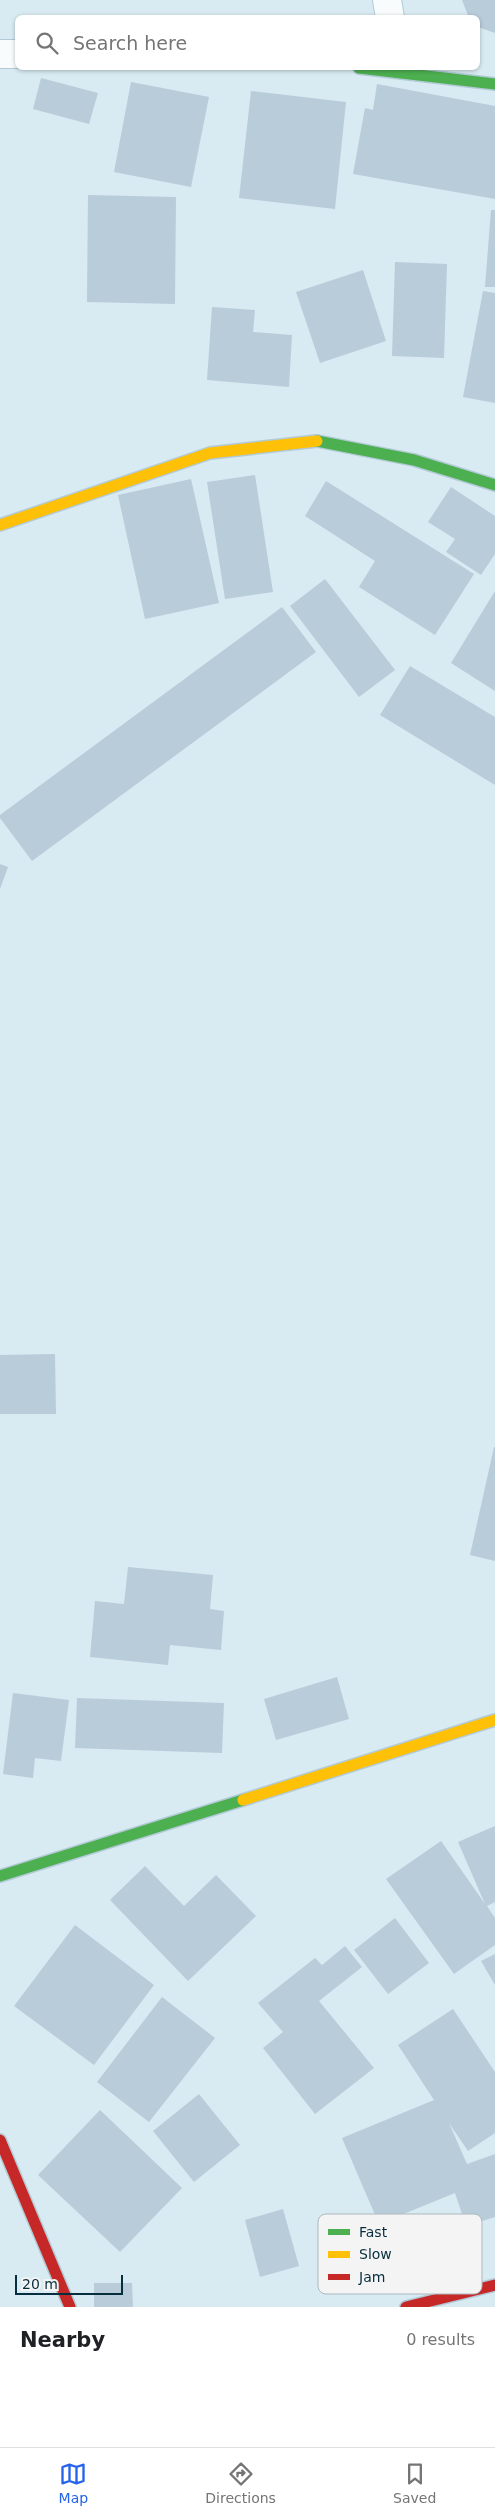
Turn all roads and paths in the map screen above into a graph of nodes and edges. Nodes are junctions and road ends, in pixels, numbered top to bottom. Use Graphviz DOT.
graph roads {
  1 [pos="387,0"];
  2 [pos="390,15"];
  3 [pos="0,54"];
  4 [pos="15,54"];
  5 [pos="397,70"];
  6 [pos="495,84"];
  7 [pos="495,485"];
  8 [pos="0,525"];
  9 [pos="495,1720"];
  10 [pos="0,1876"];
  11 [pos="0,2140"];
  12 [pos="495,2285"];
  13 [pos="482,2288"];
  14 [pos="459,2294"];
  15 [pos="70,2307"];
  16 [pos="406,2307"];
  1 -- 2 [label="street"];
  3 -- 4 [label="street"];
  5 -- 6 [label="street"];
  7 -- 8 [label="street"];
  9 -- 10 [label="street"];
  11 -- 15 [label="street"];
  12 -- 13 [label="street"];
  14 -- 16 [label="street"];
}
